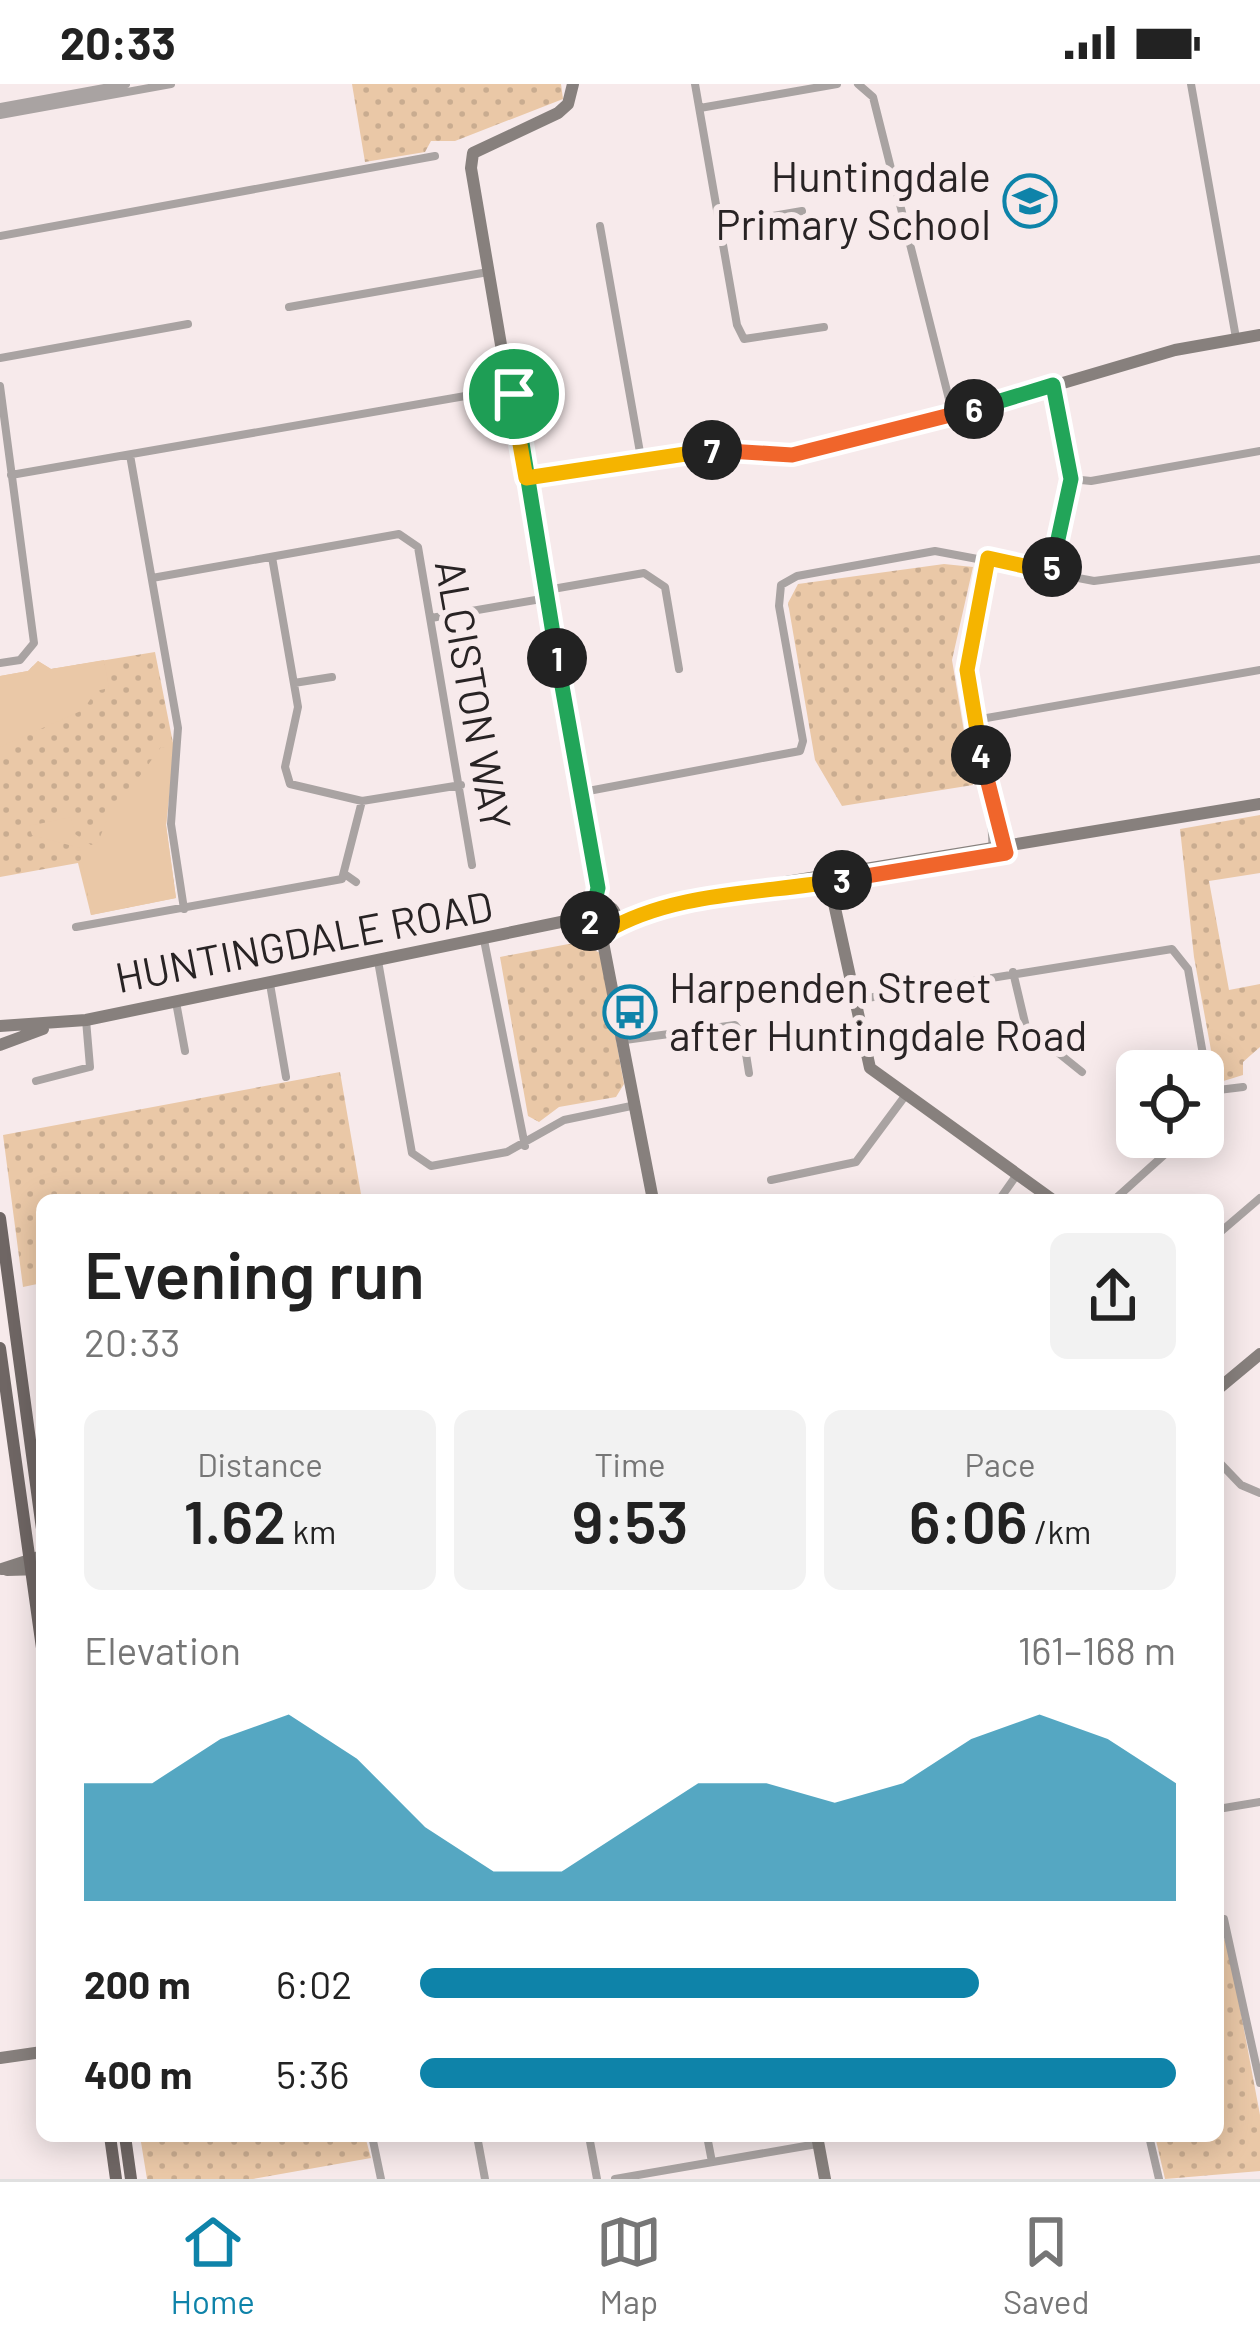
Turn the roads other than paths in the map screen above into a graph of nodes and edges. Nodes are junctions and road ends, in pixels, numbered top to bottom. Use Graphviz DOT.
graph roads {
  1 [pos="126,84"];
  2 [pos="171,84"];
  3 [pos="573,84"];
  4 [pos="695,84"];
  5 [pos="837,84"];
  6 [pos="858,84"];
  7 [pos="1191,84"];
  8 [pos="568,104"];
  9 [pos="700,108"];
  10 [pos="0,111"];
  11 [pos="581,116"];
  12 [pos="435,156"];
  13 [pos="802,211"];
  14 [pos="719,225"];
  15 [pos="600,226"];
  16 [pos="0,236"];
  17 [pos="489,272"];
  18 [pos="289,307"];
  19 [pos="188,324"];
  20 [pos="824,327"];
  21 [pos="1260,335"];
  22 [pos="1236,339"];
  23 [pos="0,358"];
  24 [pos="1053,385"];
  25 [pos="0,386"];
  26 [pos="510,388"];
  27 [pos="510,404"];
  28 [pos="953,415"];
  29 [pos="517,426"];
  30 [pos="1260,451"];
  31 [pos="130,455"];
  32 [pos="641,458"];
  33 [pos="10,475"];
  34 [pos="526,478"];
  35 [pos="1071,479"];
  36 [pos="417,528"];
  37 [pos="410,538"];
  38 [pos="272,556"];
  39 [pos="988,558"];
  40 [pos="1260,559"];
  41 [pos="1051,572"];
  42 [pos="152,578"];
  43 [pos="546,594"];
  44 [pos="431,618"];
  45 [pos="0,664"];
  46 [pos="679,669"];
  47 [pos="1260,670"];
  48 [pos="332,677"];
  49 [pos="294,683"];
  50 [pos="975,720"];
  51 [pos="460,785"];
  52 [pos="581,793"];
  53 [pos="362,801"];
  54 [pos="1260,804"];
  55 [pos="999,850"];
  56 [pos="472,865"];
  57 [pos="346,875"];
  58 [pos="834,878"];
  59 [pos="356,882"];
  60 [pos="184,909"];
  61 [pos="607,915"];
  62 [pos="566,925"];
  63 [pos="76,928"];
  64 [pos="599,931"];
  65 [pos="484,940"];
  66 [pos="378,961"];
  67 [pos="611,963"];
  68 [pos="1013,972"];
  69 [pos="270,983"];
  70 [pos="855,1000"];
  71 [pos="176,1002"];
  72 [pos="86,1019"];
  73 [pos="55,1024"];
  74 [pos="0,1026"];
  75 [pos="625,1040"];
  76 [pos="0,1045"];
  77 [pos="1203,1050"];
  78 [pos="185,1051"];
  79 [pos="749,1072"];
  80 [pos="1082,1072"];
  81 [pos="286,1077"];
  82 [pos="36,1081"];
  83 [pos="1243,1087"];
  84 [pos="1224,1089"];
  85 [pos="905,1096"];
  86 [pos="637,1104"];
  87 [pos="525,1146"];
  88 [pos="1161,1158"];
  89 [pos="418,1162"];
  90 [pos="410,1171"];
  91 [pos="1019,1172"];
  92 [pos="771,1180"];
  93 [pos="652,1194"];
  94 [pos="1003,1194"];
  95 [pos="1046,1194"];
  96 [pos="1121,1194"];
  97 [pos="1260,1198"];
  98 [pos="0,1218"];
  99 [pos="1224,1229"];
  100 [pos="0,1348"];
  101 [pos="1260,1354"];
  102 [pos="1224,1384"];
  103 [pos="1224,1468"];
  104 [pos="36,1485"];
  105 [pos="1260,1493"];
  106 [pos="35,1563"];
  107 [pos="1,1569"];
  108 [pos="1260,1802"];
  109 [pos="1224,1808"];
  110 [pos="1224,1919"];
  111 [pos="36,2053"];
  112 [pos="0,2058"];
  113 [pos="1260,2083"];
  114 [pos="111,2142"];
  115 [pos="126,2142"];
  116 [pos="373,2142"];
  117 [pos="478,2142"];
  118 [pos="590,2142"];
  119 [pos="708,2142"];
  120 [pos="808,2142"];
  121 [pos="818,2142"];
  122 [pos="1151,2142"];
  123 [pos="712,2162"];
  124 [pos="1157,2177"];
  125 [pos="116,2179"];
  126 [pos="131,2179"];
  127 [pos="380,2179"];
  128 [pos="485,2179"];
  129 [pos="597,2179"];
  130 [pos="615,2179"];
  131 [pos="825,2179"];
  1 -- 10 [label="street"];
  2 -- 10 [label="street"];
  3 -- 8 [label="street"];
  4 -- 9 [label="street"];
  5 -- 9 [label="street"];
  6 -- 28 [label="street"];
  7 -- 22 [label="street"];
  8 -- 11 [label="street"];
  8 -- 17 [label="street"];
  9 -- 14 [label="street"];
  12 -- 16 [label="street"];
  13 -- 14 [label="street"];
  14 -- 20 [label="street"];
  15 -- 32 [label="street"];
  17 -- 18 [label="street"];
  17 -- 26 [label="street"];
  19 -- 23 [label="street"];
  21 -- 22 [label="street"];
  22 -- 24 [label="street"];
  24 -- 28 [label="street"];
  24 -- 35 [label="street"];
  25 -- 33 [label="street"];
  26 -- 27 [label="street"];
  26 -- 29 [label="street"];
  27 -- 29 [label="street"];
  27 -- 31 [label="street"];
  28 -- 32 [label="street"];
  29 -- 34 [label="street"];
  30 -- 35 [label="street"];
  31 -- 33 [label="street"];
  31 -- 42 [label="street"];
  32 -- 34 [label="street"];
  33 -- 45 [label="street"];
  34 -- 43 [label="street"];
  35 -- 41 [label="street"];
  36 -- 37 [label="street, ALCISTON WAY"];
  37 -- 38 [label="street, ALCISTON WAY"];
  37 -- 44 [label="street, ALCISTON WAY"];
  38 -- 42 [label="street, ALCISTON WAY"];
  38 -- 49 [label="street"];
  39 -- 41 [label="street"];
  39 -- 50 [label="street"];
  39 -- 52 [label="street"];
  40 -- 41 [label="street"];
  42 -- 60 [label="street"];
  43 -- 44 [label="street"];
  43 -- 46 [label="street"];
  43 -- 52 [label="street"];
  44 -- 51 [label="street, ALCISTON WAY"];
  47 -- 50 [label="street"];
  48 -- 49 [label="street"];
  49 -- 53 [label="street"];
  50 -- 55 [label="street"];
  51 -- 53 [label="street"];
  51 -- 56 [label="street, ALCISTON WAY"];
  52 -- 61 [label="street"];
  53 -- 57 [label="street"];
  54 -- 55 [label="street, HUNTINGDALE ROAD"];
  55 -- 58 [label="street, HUNTINGDALE ROAD"];
  57 -- 59 [label="street"];
  57 -- 60 [label="street"];
  58 -- 61 [label="street, HUNTINGDALE ROAD"];
  58 -- 70 [label="street"];
  60 -- 63 [label="street"];
  61 -- 62 [label="street, HUNTINGDALE ROAD"];
  61 -- 64 [label="street"];
  61 -- 67 [label="street"];
  62 -- 64 [label="street, HUNTINGDALE ROAD"];
  62 -- 65 [label="street, HUNTINGDALE ROAD"];
  64 -- 67 [label="street"];
  65 -- 66 [label="street, HUNTINGDALE ROAD"];
  65 -- 87 [label="street"];
  66 -- 69 [label="street, HUNTINGDALE ROAD"];
  66 -- 89 [label="street"];
  67 -- 75 [label="street"];
  68 -- 70 [label="street"];
  68 -- 77 [label="street"];
  68 -- 80 [label="street"];
  69 -- 71 [label="street, HUNTINGDALE ROAD"];
  69 -- 81 [label="street"];
  70 -- 85 [label="street"];
  71 -- 72 [label="street, HUNTINGDALE ROAD"];
  71 -- 78 [label="street"];
  72 -- 73 [label="street, HUNTINGDALE ROAD"];
  72 -- 82 [label="street"];
  73 -- 74 [label="street, HUNTINGDALE ROAD"];
  73 -- 76 [label="street, HUNTINGDALE ROAD"];
  75 -- 79 [label="street"];
  75 -- 86 [label="street"];
  83 -- 84 [label="street"];
  85 -- 91 [label="street"];
  85 -- 92 [label="street"];
  86 -- 87 [label="street"];
  86 -- 93 [label="street"];
  87 -- 89 [label="street"];
  88 -- 96 [label="street"];
  89 -- 90 [label="street"];
  91 -- 94 [label="street"];
  91 -- 95 [label="street"];
  97 -- 99 [label="street"];
  98 -- 104 [label="main road"];
  100 -- 106 [label="main road"];
  101 -- 102 [label="street"];
  103 -- 105 [label="street"];
  106 -- 107 [label="street"];
  108 -- 109 [label="street"];
  110 -- 113 [label="street"];
  111 -- 112 [label="street"];
  114 -- 125 [label="main road"];
  115 -- 126 [label="main road"];
  116 -- 127 [label="street"];
  117 -- 128 [label="street"];
  118 -- 129 [label="street"];
  119 -- 123 [label="street"];
  120 -- 123 [label="street"];
  121 -- 131 [label="street"];
  122 -- 124 [label="street"];
  123 -- 130 [label="street"];
}
